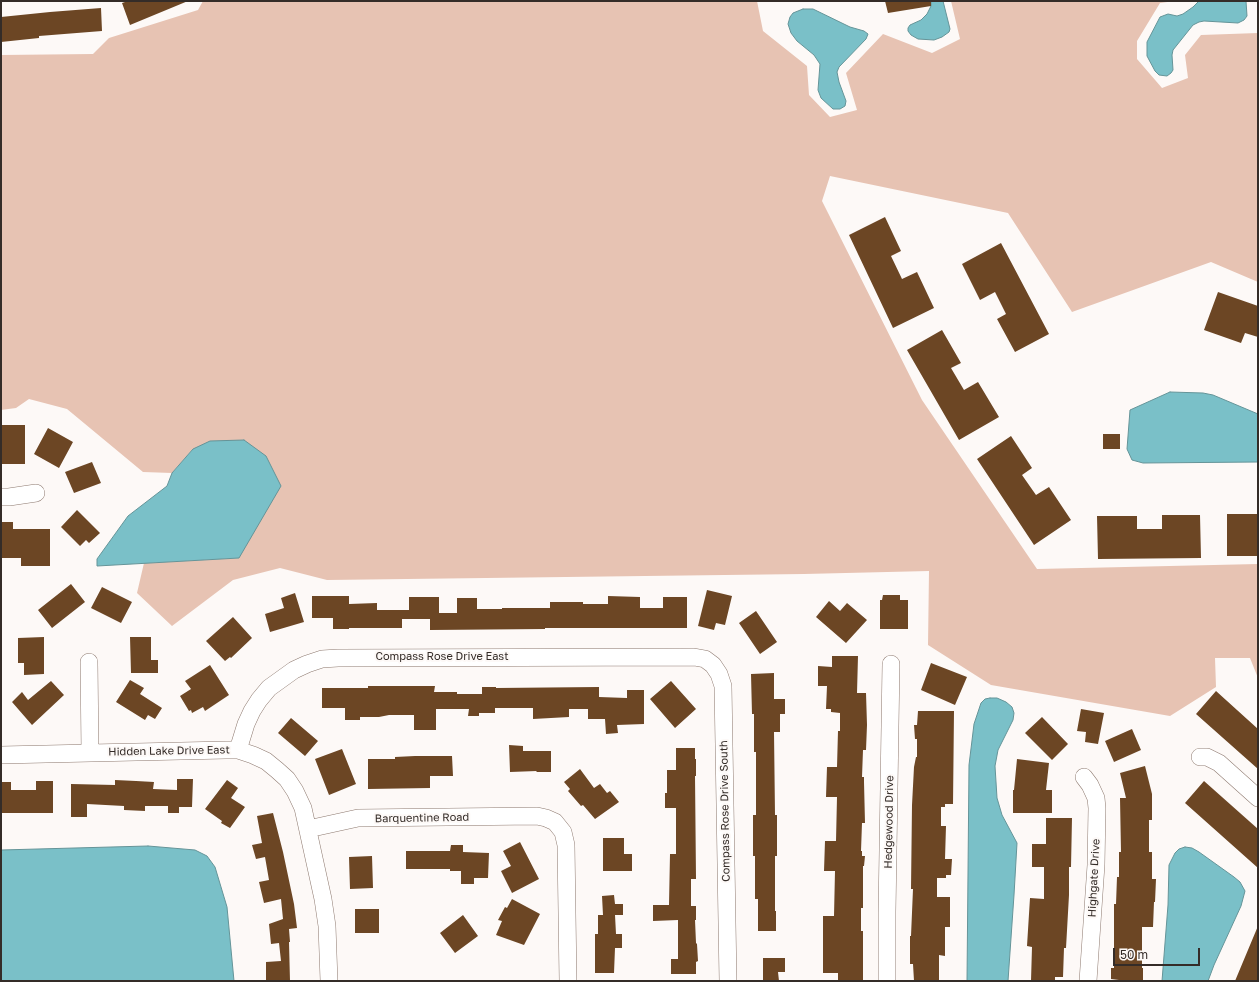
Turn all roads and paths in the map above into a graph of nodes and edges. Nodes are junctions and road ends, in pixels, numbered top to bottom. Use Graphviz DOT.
graph roads {
  1 [pos="36,493"];
  2 [pos="1,497"];
  3 [pos="694,657"];
  4 [pos="89,662"];
  5 [pos="891,664"];
  6 [pos="238,750"];
  7 [pos="90,752"];
  8 [pos="1,755"];
  9 [pos="1200,757"];
  10 [pos="1084,777"];
  11 [pos="1258,798"];
  12 [pos="308,829"];
  13 [pos="329,981"];
  14 [pos="568,981"];
  15 [pos="728,981"];
  16 [pos="887,981"];
  17 [pos="1088,981"];
  1 -- 2 [label="street"];
  3 -- 6 [label="street, Compass Rose Drive East"];
  3 -- 15 [label="street, Compass Rose Drive South"];
  4 -- 7 [label="street"];
  5 -- 16 [label="street, Hedgewood Drive"];
  6 -- 7 [label="street, Hidden Lake Drive East"];
  6 -- 12 [label="street, Hidden Lake Drive East"];
  7 -- 8 [label="street, Hidden Lake Drive East"];
  9 -- 11 [label="street"];
  10 -- 17 [label="street, Highgate Drive"];
  12 -- 13 [label="street, Hidden Lake Drive East"];
  12 -- 14 [label="street, Barquentine Road"];
}
